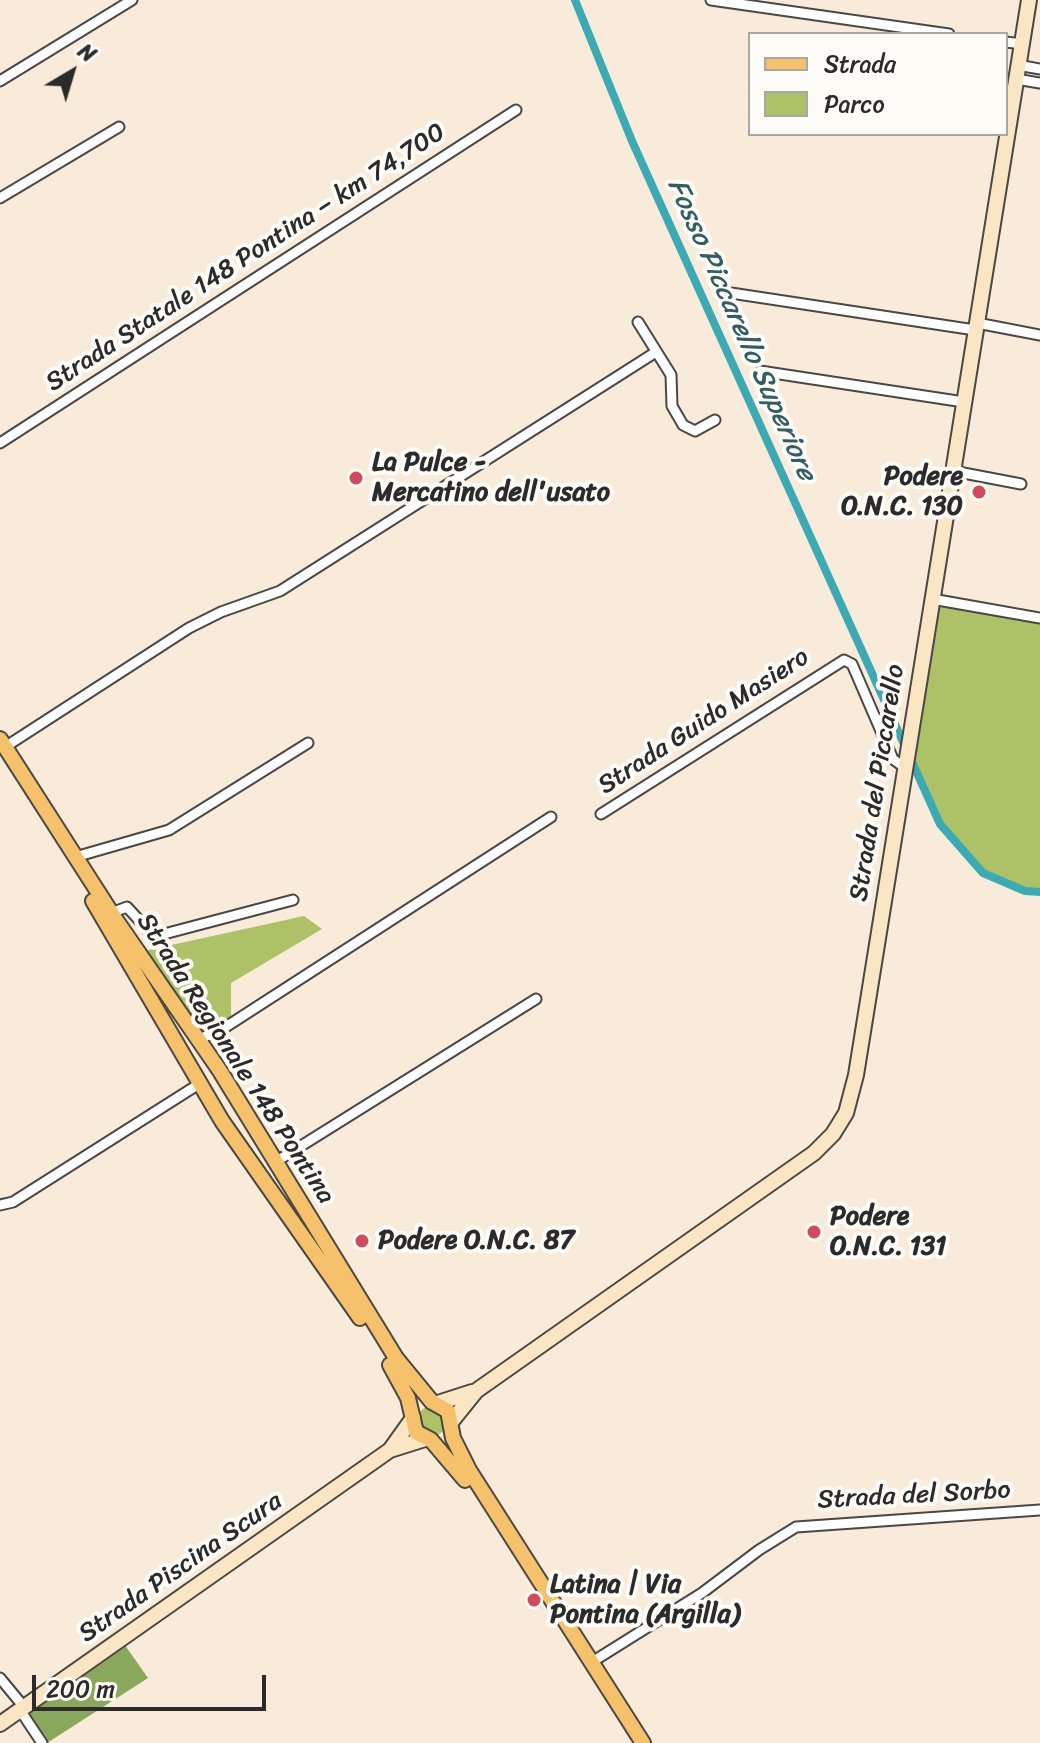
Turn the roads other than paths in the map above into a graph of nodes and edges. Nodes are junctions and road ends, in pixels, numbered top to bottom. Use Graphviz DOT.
graph roads {
  1 [pos="132,0"];
  2 [pos="711,0"];
  3 [pos="1029,0"];
  4 [pos="783,5"];
  5 [pos="938,32"];
  6 [pos="1008,42"];
  7 [pos="1022,44"];
  8 [pos="1040,69"];
  9 [pos="1017,72"];
  10 [pos="0,81"];
  11 [pos="1040,83"];
  12 [pos="516,110"];
  13 [pos="119,127"];
  14 [pos="1008,128"];
  15 [pos="1007,136"];
  16 [pos="0,198"];
  17 [pos="731,293"];
  18 [pos="638,322"];
  19 [pos="976,327"];
  20 [pos="1040,335"];
  21 [pos="656,352"];
  22 [pos="760,371"];
  23 [pos="964,402"];
  24 [pos="715,420"];
  25 [pos="0,443"];
  26 [pos="953,471"];
  27 [pos="1021,484"];
  28 [pos="932,599"];
  29 [pos="1040,618"];
  30 [pos="308,743"];
  31 [pos="2,747"];
  32 [pos="905,768"];
  33 [pos="601,814"];
  34 [pos="551,817"];
  35 [pos="75,857"];
  36 [pos="293,900"];
  37 [pos="111,913"];
  38 [pos="536,999"];
  39 [pos="199,1039"];
  40 [pos="199,1084"];
  41 [pos="277,1161"];
  42 [pos="0,1205"];
  43 [pos="476,1391"];
  44 [pos="435,1403"];
  45 [pos="413,1416"];
  46 [pos="450,1425"];
  47 [pos="428,1440"];
  48 [pos="390,1450"];
  49 [pos="1040,1510"];
  50 [pos="592,1662"];
  51 [pos="0,1678"];
  52 [pos="22,1708"];
  53 [pos="0,1724"];
  54 [pos="42,1743"];
  55 [pos="634,1743"];
  56 [pos="643,1743"];
  1 -- 10 [label="street"];
  2 -- 4 [label="street"];
  3 -- 7 [label="street, Strada del Piccarello"];
  4 -- 5 [label="street"];
  6 -- 7 [label="street"];
  7 -- 9 [label="street, Strada del Piccarello"];
  8 -- 9 [label="street"];
  9 -- 11 [label="street"];
  9 -- 14 [label="street, Strada del Piccarello"];
  12 -- 25 [label="street, Strada Statale 148 Pontina – km 74,700"];
  13 -- 16 [label="street"];
  15 -- 19 [label="street, Strada del Piccarello"];
  17 -- 19 [label="street"];
  18 -- 21 [label="street"];
  19 -- 20 [label="street"];
  19 -- 23 [label="street, Strada del Piccarello"];
  21 -- 24 [label="street"];
  21 -- 31 [label="street"];
  22 -- 23 [label="street"];
  23 -- 26 [label="street, Strada del Piccarello"];
  26 -- 27 [label="street"];
  26 -- 28 [label="street, Strada del Piccarello"];
  28 -- 29 [label="street"];
  28 -- 32 [label="street, Strada del Piccarello"];
  30 -- 35 [label="street"];
  31 -- 35 [label="main road, Strada Regionale 148 Pontina"];
  31 -- 40 [label="main road, Strada Regionale 148 Pontina"];
  32 -- 33 [label="street, Strada Guido Masiero"];
  32 -- 43 [label="street, Strada del Piccarello"];
  34 -- 39 [label="street"];
  35 -- 37 [label="main road, Strada Regionale 148 Pontina"];
  36 -- 37 [label="street"];
  37 -- 39 [label="main road, Strada Regionale 148 Pontina"];
  38 -- 41 [label="street"];
  39 -- 41 [label="main road, Strada Regionale 148 Pontina"];
  40 -- 42 [label="street"];
  40 -- 45 [label="main road, Strada Regionale 148 Pontina"];
  41 -- 44 [label="main road, Strada Regionale 148 Pontina"];
  43 -- 44 [label="street, Strada del Piccarello"];
  43 -- 46 [label="street, Strada del Piccarello"];
  44 -- 45 [label="main road"];
  44 -- 46 [label="main road, Strada Regionale 148 Pontina"];
  45 -- 47 [label="main road, Strada Regionale 148 Pontina"];
  45 -- 48 [label="street, Strada Piscina Scura"];
  46 -- 47 [label="main road"];
  46 -- 50 [label="main road, Strada Regionale 148 Pontina"];
  47 -- 48 [label="street, Strada Piscina Scura"];
  47 -- 55 [label="main road, Strada Regionale 148 Pontina"];
  48 -- 52 [label="street, Strada Piscina Scura"];
  49 -- 50 [label="street, Strada del Sorbo"];
  50 -- 56 [label="main road, Strada Regionale 148 Pontina"];
  51 -- 52 [label="street"];
  52 -- 53 [label="street, Strada Piscina Scura"];
  52 -- 54 [label="street"];
}
